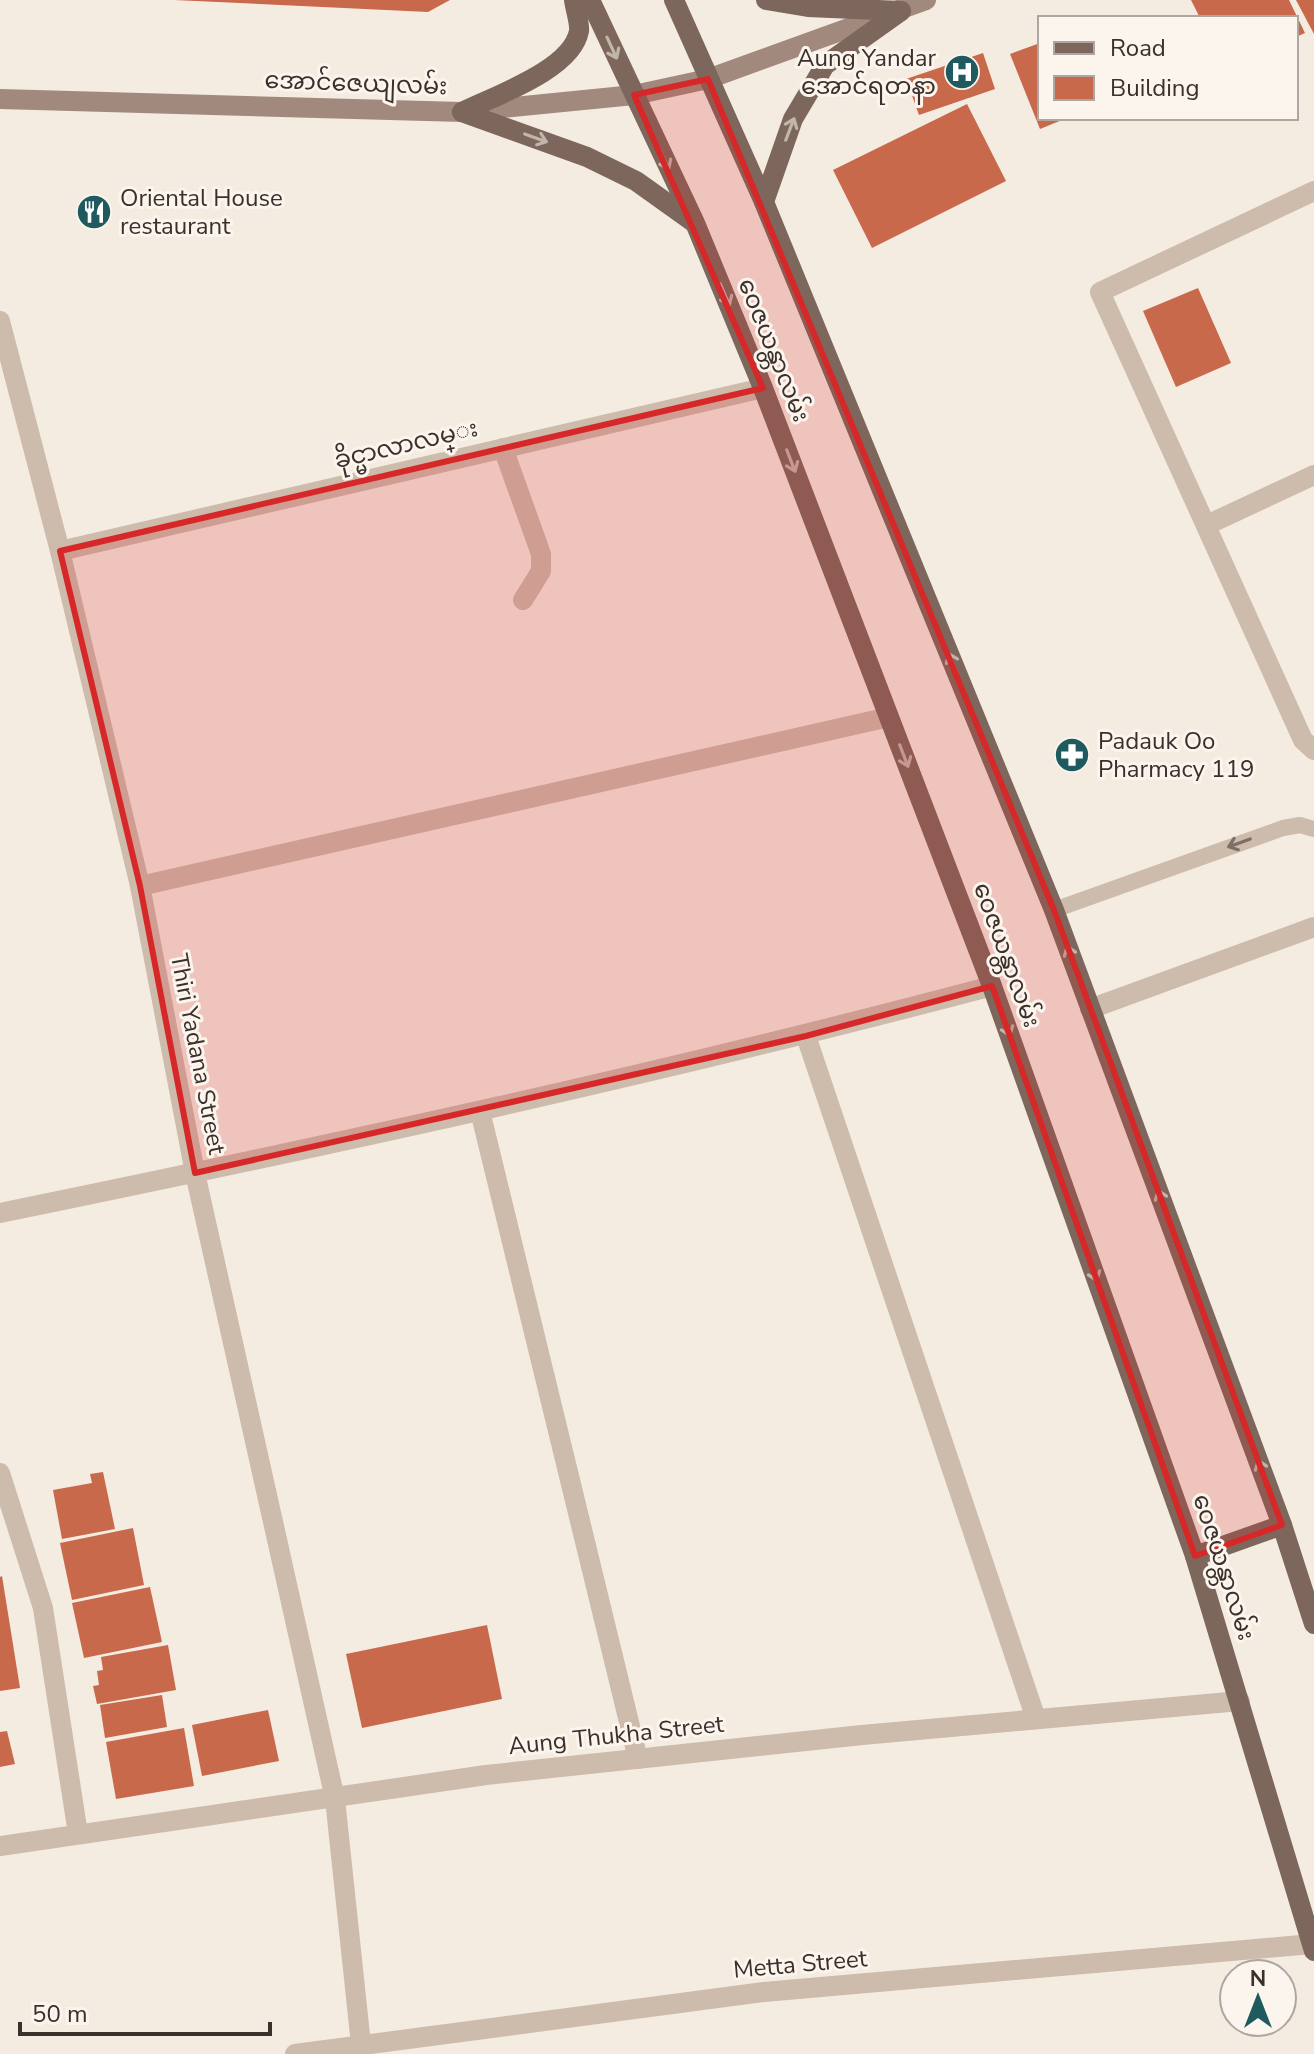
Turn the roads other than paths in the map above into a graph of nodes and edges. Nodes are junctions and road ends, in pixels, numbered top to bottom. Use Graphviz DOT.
graph roads {
  1 [pos="574,0"];
  2 [pos="590,0"];
  3 [pos="674,0"];
  4 [pos="766,0"];
  5 [pos="926,0"];
  6 [pos="901,11"];
  7 [pos="708,79"];
  8 [pos="634,95"];
  9 [pos="0,99"];
  10 [pos="462,112"];
  11 [pos="1314,191"];
  12 [pos="764,202"];
  13 [pos="695,223"];
  14 [pos="0,321"];
  15 [pos="763,388"];
  16 [pos="503,448"];
  17 [pos="1314,475"];
  18 [pos="1207,525"];
  19 [pos="60,551"];
  20 [pos="523,600"];
  21 [pos="889,717"];
  22 [pos="1313,750"];
  23 [pos="1314,829"];
  24 [pos="140,886"];
  25 [pos="1054,910"];
  26 [pos="1314,927"];
  27 [pos="992,986"];
  28 [pos="1090,1009"];
  29 [pos="806,1036"];
  30 [pos="480,1111"];
  31 [pos="195,1173"];
  32 [pos="0,1213"];
  33 [pos="0,1473"];
  34 [pos="1282,1525"];
  35 [pos="1195,1556"];
  36 [pos="1314,1624"];
  37 [pos="1240,1701"];
  38 [pos="1036,1719"];
  39 [pos="638,1759"];
  40 [pos="335,1799"];
  41 [pos="78,1834"];
  42 [pos="0,1846"];
  43 [pos="1313,1948"];
  44 [pos="362,2049"];
  45 [pos="295,2054"];
  1 -- 10 [label="main road"];
  2 -- 8 [label="main road, ဝေဇယန္တာလမ်း, one-way"];
  3 -- 7 [label="main road, ဝေဇယန္တာလမ်း"];
  4 -- 6 [label="main road"];
  5 -- 6 [label="main road, အောင်ဇေယျလမ်း"];
  6 -- 7 [label="main road, အောင်ဇေယျလမ်း"];
  12 -- 6 [label="main road, one-way"];
  7 -- 8 [label="main road, အောင်ဇေယျလမ်း"];
  7 -- 12 [label="main road, ဝေဇယန္တာလမ်း"];
  8 -- 10 [label="main road, အောင်ဇေယျလမ်း"];
  8 -- 13 [label="main road, ဝေဇယန္တာလမ်း, one-way"];
  9 -- 10 [label="main road, အောင်ဇေယျလမ်း"];
  10 -- 13 [label="main road, one-way"];
  11 -- 18 [label="street"];
  25 -- 12 [label="main road, ဝေဇယန္တာလမ်း, one-way"];
  13 -- 15 [label="main road, ဝေဇယန္တာလမ်း, one-way"];
  14 -- 19 [label="street, Thiri Yadana Street"];
  15 -- 16 [label="street, ခိုင္မာလာလမ္း"];
  15 -- 21 [label="main road, ဝေဇယန္တာလမ်း, one-way"];
  16 -- 19 [label="street, ခိုင္မာလာလမ္း"];
  16 -- 20 [label="street"];
  17 -- 18 [label="street"];
  18 -- 22 [label="street"];
  19 -- 24 [label="street, Thiri Yadana Street"];
  21 -- 24 [label="street"];
  21 -- 27 [label="main road, ဝေဇယန္တာလမ်း, one-way"];
  23 -- 25 [label="lane, one-way"];
  24 -- 31 [label="street, Thiri Yadana Street"];
  28 -- 25 [label="main road, ဝေဇယန္တာလမ်း, one-way"];
  26 -- 28 [label="street"];
  27 -- 29 [label="street"];
  27 -- 35 [label="main road, ဝေဇယန္တာလမ်း, one-way"];
  34 -- 28 [label="main road, ဝေဇယန္တာလမ်း, one-way"];
  29 -- 30 [label="street"];
  29 -- 38 [label="street"];
  30 -- 31 [label="street"];
  30 -- 39 [label="street"];
  31 -- 32 [label="street"];
  31 -- 40 [label="street, Thiri Yadana Street"];
  33 -- 41 [label="street"];
  34 -- 35 [label="main road"];
  34 -- 36 [label="main road, ဝေဇယန္တာလမ်း"];
  35 -- 37 [label="main road, ဝေဇယန္တာလမ်း"];
  37 -- 38 [label="street, Aung Thukha Street"];
  37 -- 43 [label="main road, ဝေဇယန္တာလမ်း"];
  38 -- 39 [label="street, Aung Thukha Street"];
  39 -- 40 [label="street, Aung Thukha Street"];
  40 -- 41 [label="street, Aung Thukha Street"];
  40 -- 44 [label="street, Thiri Yadana Street"];
  41 -- 42 [label="street, Aung Thukha Street"];
  43 -- 44 [label="street, Metta Street"];
  44 -- 45 [label="street, Metta Street"];
}
